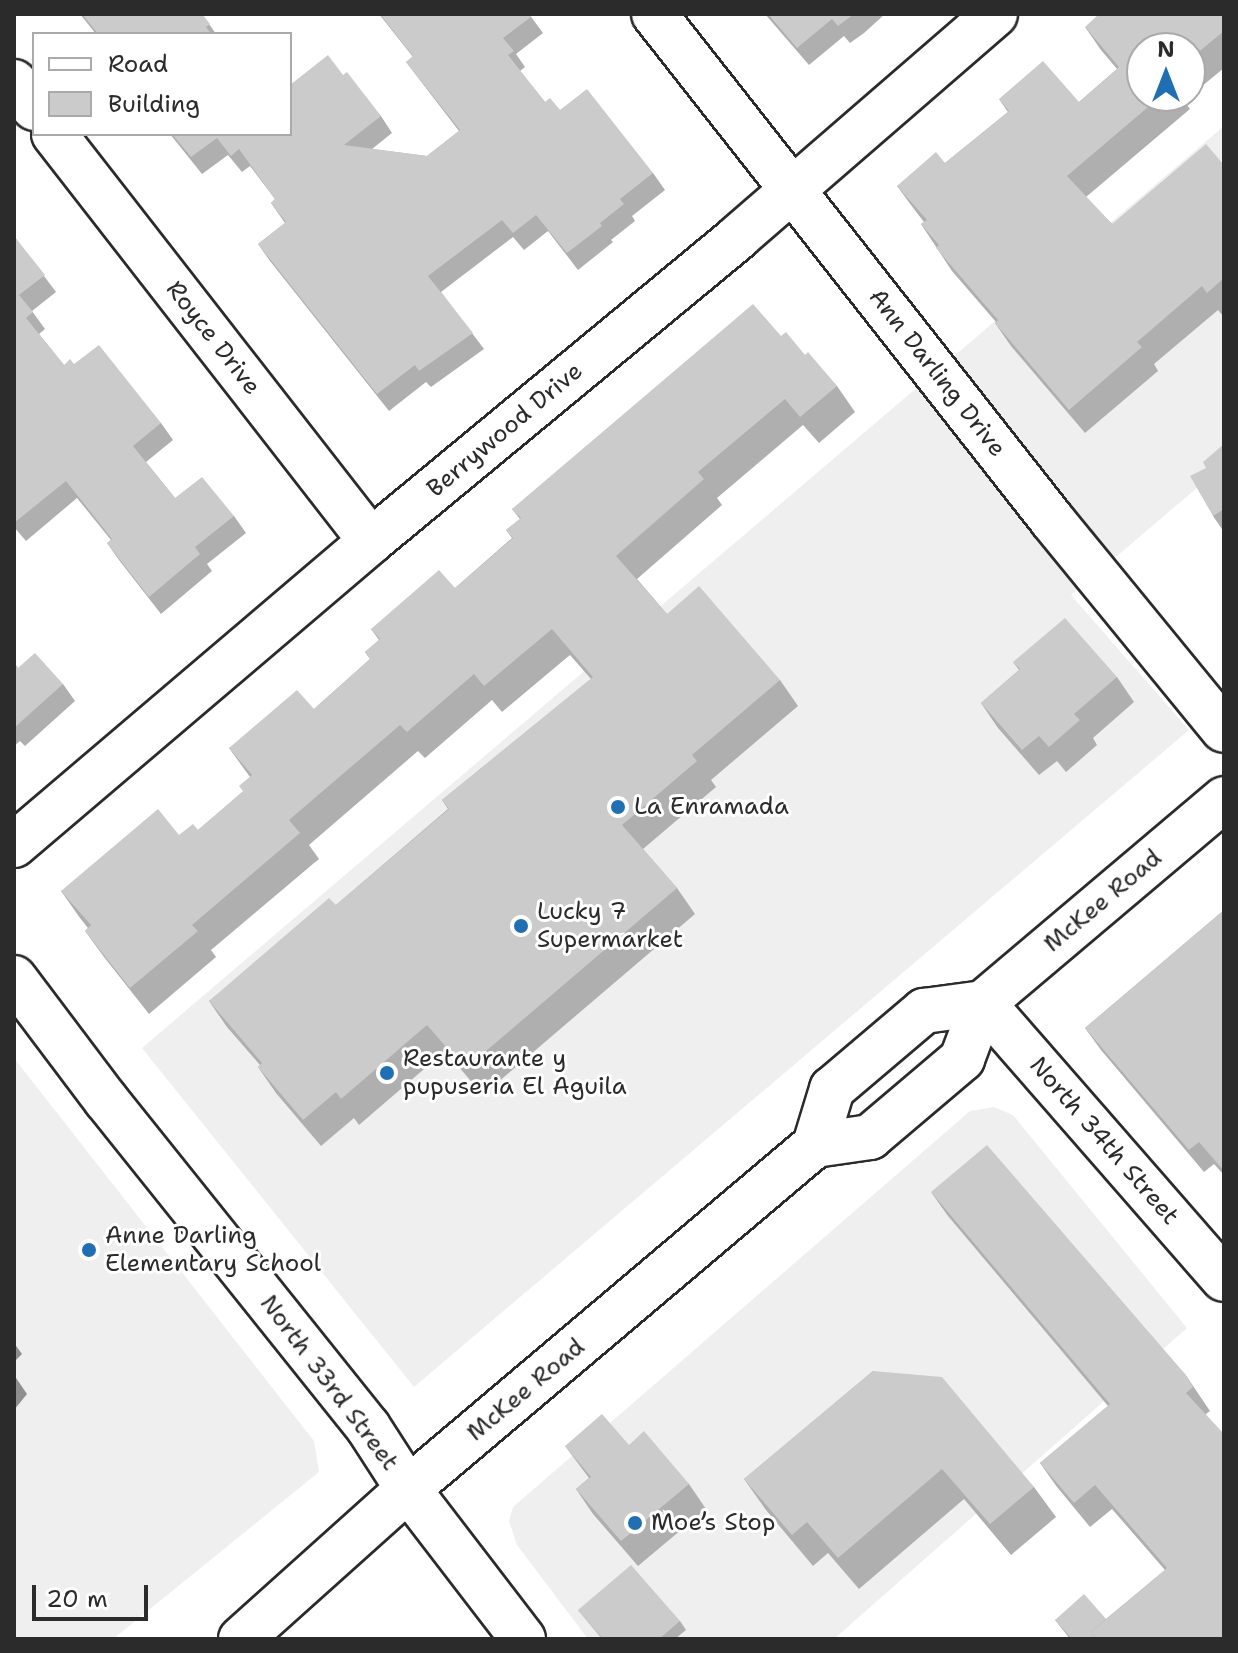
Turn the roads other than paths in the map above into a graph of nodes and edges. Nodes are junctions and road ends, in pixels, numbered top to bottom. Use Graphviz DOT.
graph roads {
  1 [pos="654,14"];
  2 [pos="995,14"];
  3 [pos="14,82"];
  4 [pos="32,105"];
  5 [pos="56,136"];
  6 [pos="794,189"];
  7 [pos="371,541"];
  8 [pos="1224,730"];
  9 [pos="1224,799"];
  10 [pos="14,845"];
  11 [pos="14,978"];
  12 [pos="983,1003"];
  13 [pos="815,1145"];
  14 [pos="1224,1279"];
  15 [pos="408,1489"];
  16 [pos="241,1639"];
  17 [pos="523,1639"];
  1 -- 6 [label="street, Ann Darling Drive"];
  2 -- 6 [label="street, Berrywood Drive"];
  3 -- 4 [label="street"];
  5 -- 7 [label="street, Royce Drive"];
  6 -- 7 [label="street, Berrywood Drive"];
  6 -- 8 [label="street, Ann Darling Drive"];
  7 -- 10 [label="street, Berrywood Drive"];
  9 -- 12 [label="street, McKee Road"];
  11 -- 15 [label="street, North 33rd Street"];
  12 -- 13 [label="street, McKee Road"];
  12 -- 13 [label="street"];
  12 -- 14 [label="street, North 34th Street"];
  13 -- 15 [label="street, McKee Road"];
  15 -- 16 [label="street, McKee Road"];
  15 -- 17 [label="street, North 33rd Street"];
}
